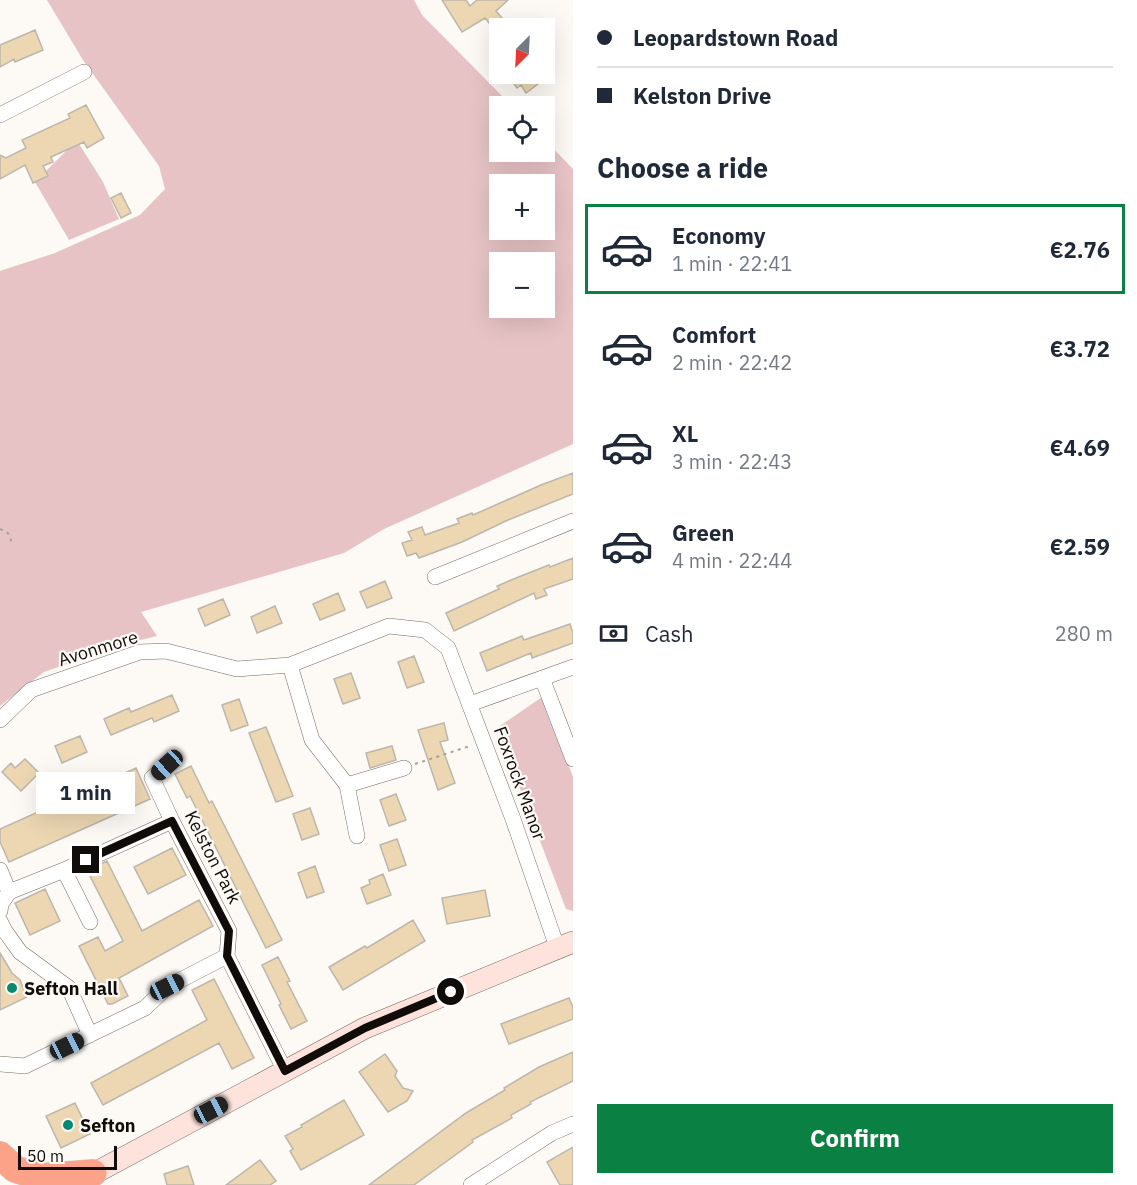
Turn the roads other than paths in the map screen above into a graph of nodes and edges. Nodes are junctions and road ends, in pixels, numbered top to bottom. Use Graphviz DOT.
graph roads {
  1 [pos="84,72"];
  2 [pos="0,116"];
  3 [pos="573,521"];
  4 [pos="435,577"];
  5 [pos="290,664"];
  6 [pos="573,667"];
  7 [pos="542,678"];
  8 [pos="470,704"];
  9 [pos="0,720"];
  10 [pos="573,759"];
  11 [pos="167,765"];
  12 [pos="404,768"];
  13 [pos="347,785"];
  14 [pos="172,821"];
  15 [pos="357,836"];
  16 [pos="0,870"];
  17 [pos="64,870"];
  18 [pos="9,892"];
  19 [pos="0,911"];
  20 [pos="0,921"];
  21 [pos="90,922"];
  22 [pos="565,945"];
  23 [pos="227,956"];
  24 [pos="90,1035"];
  25 [pos="0,1064"];
  26 [pos="285,1071"];
  27 [pos="573,1124"];
  28 [pos="0,1155"];
  29 [pos="0,1178"];
  30 [pos="84,1181"];
  31 [pos="4,1185"];
  32 [pos="471,1185"];
  1 -- 2 [label="street"];
  3 -- 4 [label="street"];
  5 -- 8 [label="street, Avonmore"];
  5 -- 9 [label="street, Avonmore"];
  5 -- 13 [label="street"];
  6 -- 7 [label="street"];
  7 -- 8 [label="street"];
  7 -- 10 [label="street"];
  8 -- 22 [label="street, Foxrock Manor"];
  11 -- 14 [label="street, Kelston Park"];
  12 -- 13 [label="street"];
  13 -- 15 [label="street"];
  14 -- 17 [label="street"];
  14 -- 23 [label="street, Kelston Park"];
  16 -- 18 [label="street"];
  17 -- 18 [label="street"];
  17 -- 21 [label="street"];
  18 -- 19 [label="street"];
  20 -- 24 [label="street"];
  22 -- 26 [label="main road"];
  23 -- 24 [label="street"];
  23 -- 26 [label="street, Kelston Park"];
  24 -- 25 [label="street"];
  26 -- 30 [label="main road"];
  27 -- 32 [label="street"];
  28 -- 30 [label="highway"];
  29 -- 31 [label="highway"];
}
